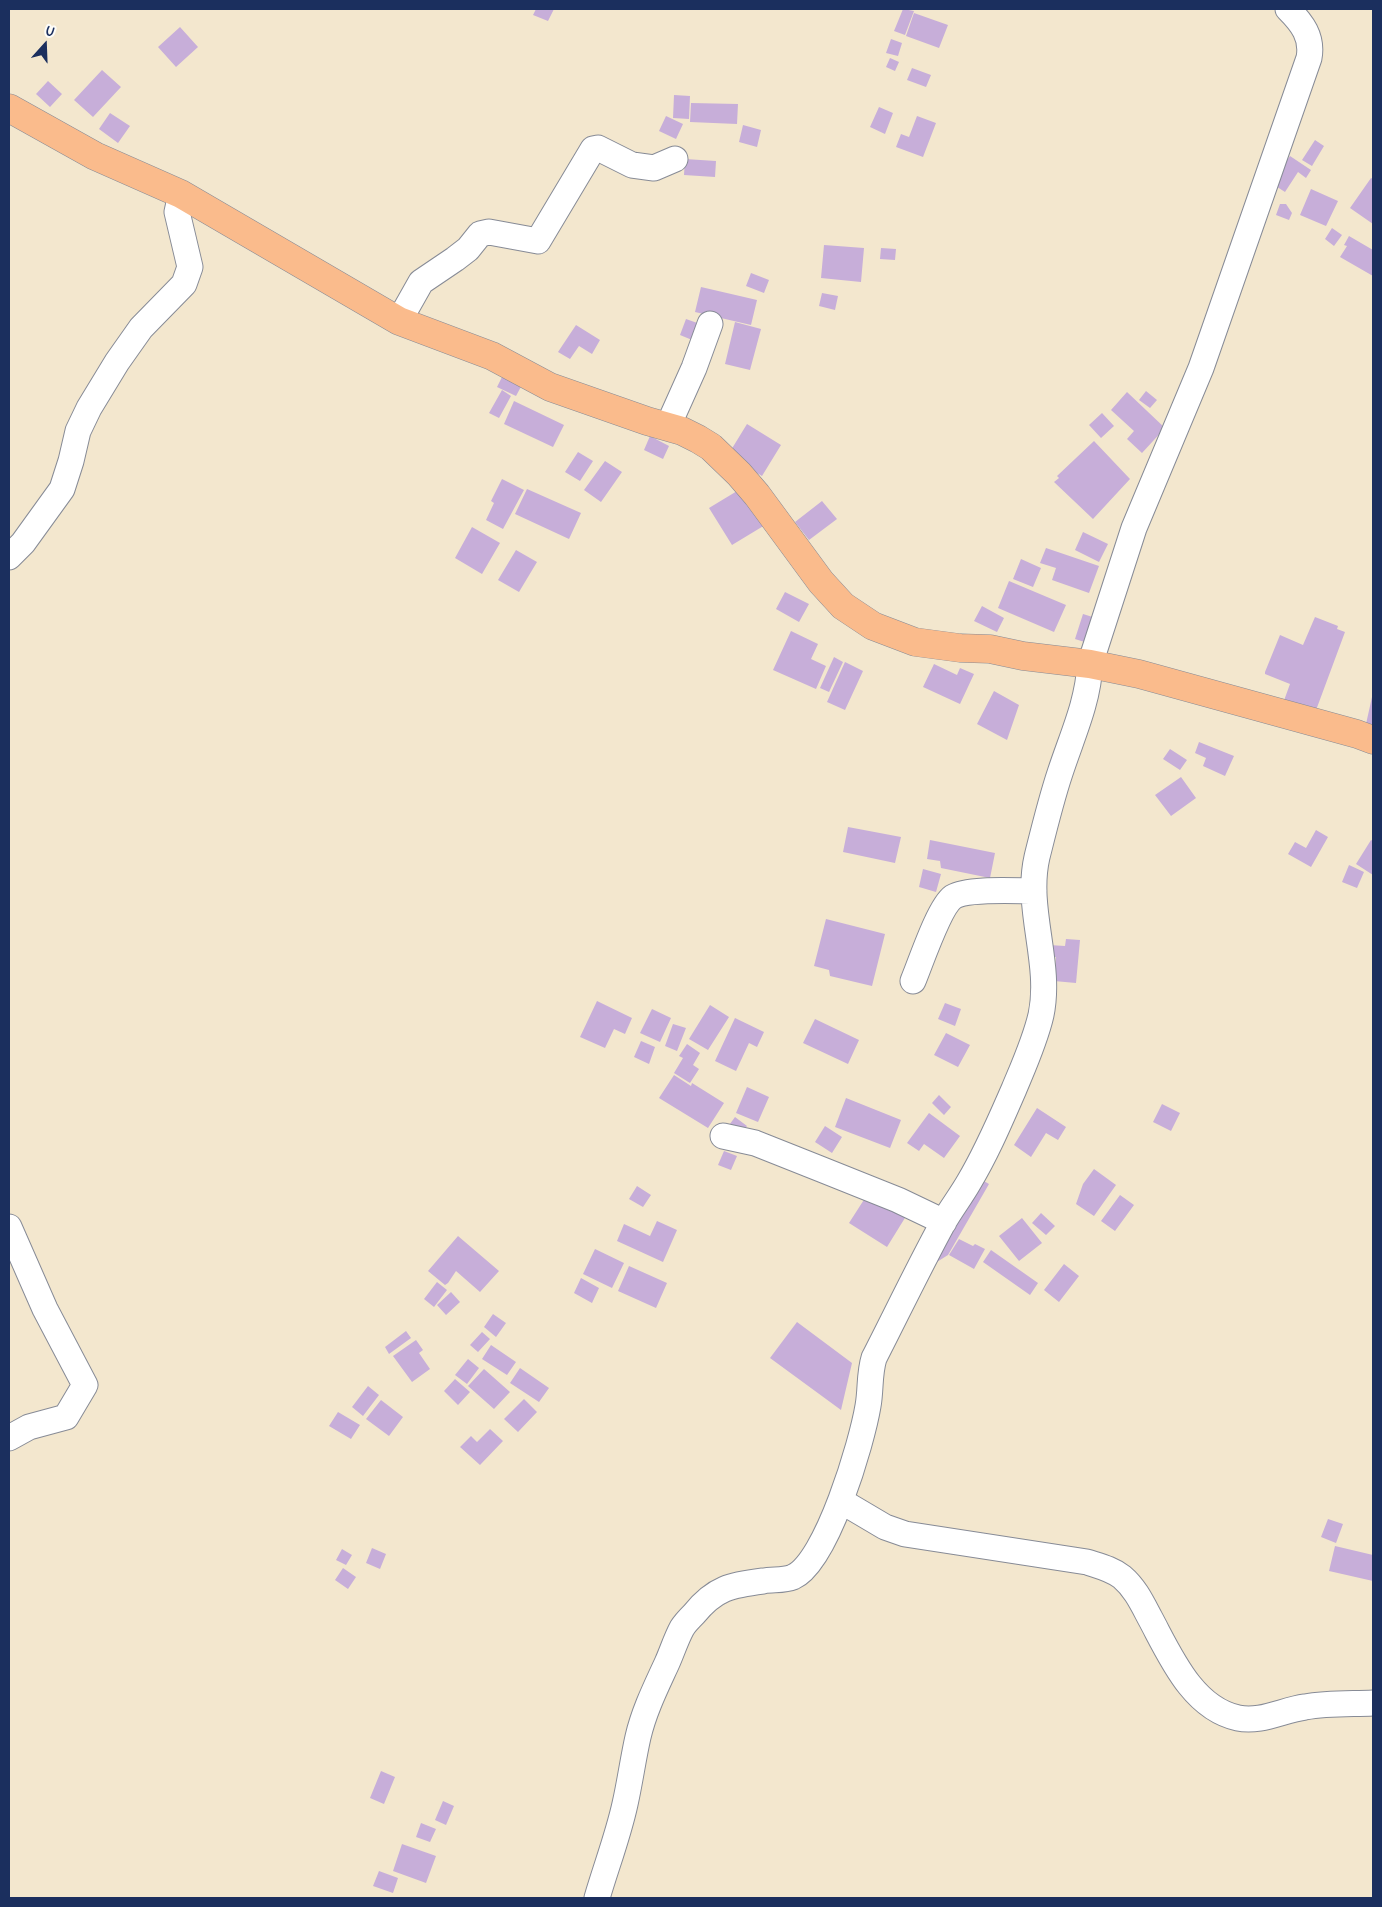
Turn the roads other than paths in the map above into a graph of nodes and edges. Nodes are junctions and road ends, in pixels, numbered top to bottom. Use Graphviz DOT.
graph roads {
  1 [pos="1288,9"];
  2 [pos="9,108"];
  3 [pos="675,159"];
  4 [pos="181,194"];
  5 [pos="399,321"];
  6 [pos="710,324"];
  7 [pos="668,426"];
  8 [pos="9,557"];
  9 [pos="1090,664"];
  10 [pos="1373,740"];
  11 [pos="1034,890"];
  12 [pos="913,981"];
  13 [pos="723,1136"];
  14 [pos="944,1222"];
  15 [pos="9,1227"];
  16 [pos="9,1438"];
  17 [pos="841,1501"];
  18 [pos="1373,1703"];
  19 [pos="597,1898"];
  1 -- 9 [label="street"];
  2 -- 4 [label="main road"];
  3 -- 5 [label="street"];
  4 -- 5 [label="main road"];
  4 -- 8 [label="street"];
  5 -- 7 [label="main road"];
  6 -- 7 [label="street"];
  7 -- 9 [label="main road"];
  9 -- 10 [label="main road"];
  9 -- 11 [label="street"];
  11 -- 12 [label="street"];
  11 -- 14 [label="street"];
  13 -- 14 [label="street"];
  14 -- 17 [label="street"];
  15 -- 16 [label="street"];
  17 -- 18 [label="street"];
  17 -- 19 [label="street"];
}
